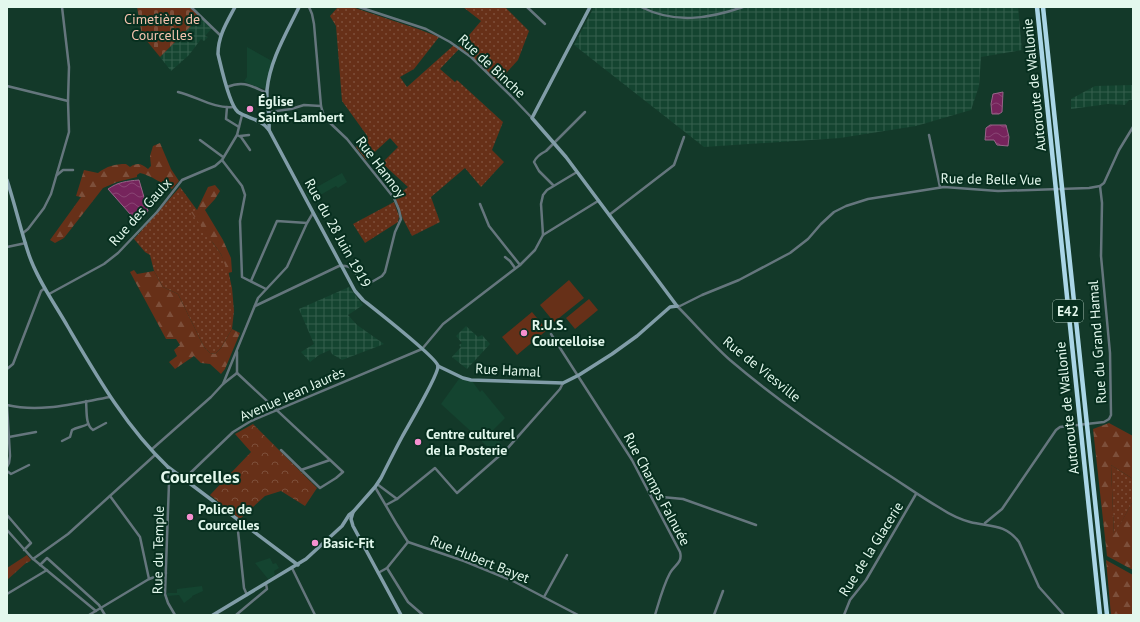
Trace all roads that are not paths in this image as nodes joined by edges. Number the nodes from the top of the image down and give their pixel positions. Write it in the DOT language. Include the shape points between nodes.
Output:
graph roads {
  1 [pos="62,7"];
  2 [pos="191,7"];
  3 [pos="235,7"];
  4 [pos="299,7"];
  5 [pos="309,7"];
  6 [pos="358,7"];
  7 [pos="526,7"];
  8 [pos="590,7"];
  9 [pos="641,7"];
  10 [pos="743,7"];
  11 [pos="1037,7"];
  12 [pos="1043,7"];
  13 [pos="545,24"];
  14 [pos="220,35"];
  15 [pos="7,86"];
  16 [pos="227,87"];
  17 [pos="178,92"];
  18 [pos="267,93"];
  19 [pos="68,101"];
  20 [pos="321,106"];
  21 [pos="233,107"];
  22 [pos="227,108"];
  23 [pos="269,112"];
  24 [pos="585,112"];
  25 [pos="242,114"];
  26 [pos="532,118"];
  27 [pos="239,127"];
  28 [pos="1133,127"];
  29 [pos="269,130"];
  30 [pos="929,134"];
  31 [pos="249,135"];
  32 [pos="238,136"];
  33 [pos="684,137"];
  34 [pos="200,140"];
  35 [pos="554,143"];
  36 [pos="250,150"];
  37 [pos="222,159"];
  38 [pos="73,170"];
  39 [pos="577,172"];
  40 [pos="56,176"];
  41 [pos="7,180"];
  42 [pos="553,185"];
  43 [pos="1100,186"];
  44 [pos="940,187"];
  45 [pos="598,201"];
  46 [pos="480,204"];
  47 [pos="313,213"];
  48 [pos="608,216"];
  49 [pos="307,223"];
  50 [pos="23,233"];
  51 [pos="543,235"];
  52 [pos="26,243"];
  53 [pos="7,247"];
  54 [pos="505,257"];
  55 [pos="520,265"];
  56 [pos="342,266"];
  57 [pos="515,268"];
  58 [pos="251,281"];
  59 [pos="45,288"];
  60 [pos="266,289"];
  61 [pos="48,294"];
  62 [pos="255,306"];
  63 [pos="677,306"];
  64 [pos="551,334"];
  65 [pos="422,349"];
  66 [pos="237,350"];
  67 [pos="438,366"];
  68 [pos="7,369"];
  69 [pos="237,373"];
  70 [pos="579,375"];
  71 [pos="564,383"];
  72 [pos="223,384"];
  73 [pos="110,397"];
  74 [pos="86,401"];
  75 [pos="7,405"];
  76 [pos="278,411"];
  77 [pos="106,423"];
  78 [pos="88,424"];
  79 [pos="36,432"];
  80 [pos="9,437"];
  81 [pos="62,441"];
  82 [pos="281,450"];
  83 [pos="151,451"];
  84 [pos="155,455"];
  85 [pos="330,460"];
  86 [pos="29,465"];
  87 [pos="7,467"];
  88 [pos="168,467"];
  89 [pos="301,470"];
  90 [pos="7,471"];
  91 [pos="177,473"];
  92 [pos="184,479"];
  93 [pos="169,483"];
  94 [pos="376,486"];
  95 [pos="650,493"];
  96 [pos="916,494"];
  97 [pos="110,496"];
  98 [pos="397,499"];
  99 [pos="386,505"];
  100 [pos="7,515"];
  101 [pos="349,521"];
  102 [pos="242,524"];
  103 [pos="985,524"];
  104 [pos="756,525"];
  105 [pos="7,530"];
  106 [pos="408,542"];
  107 [pos="24,550"];
  108 [pos="567,555"];
  109 [pos="33,559"];
  110 [pos="40,565"];
  111 [pos="298,565"];
  112 [pos="292,568"];
  113 [pos="387,568"];
  114 [pos="46,570"];
  115 [pos="166,573"];
  116 [pos="378,573"];
  117 [pos="149,579"];
  118 [pos="266,584"];
  119 [pos="723,591"];
  120 [pos="7,594"];
  121 [pos="247,595"];
  122 [pos="544,598"];
  123 [pos="100,608"];
  124 [pos="96,611"];
  125 [pos="89,615"];
  126 [pos="105,615"];
  127 [pos="175,615"];
  128 [pos="213,615"];
  129 [pos="236,615"];
  130 [pos="315,615"];
  131 [pos="401,615"];
  132 [pos="423,615"];
  133 [pos="578,615"];
  134 [pos="655,615"];
  135 [pos="714,615"];
  136 [pos="844,615"];
  137 [pos="1064,615"];
  138 [pos="1100,615"];
  139 [pos="1107,615"];
  1 -- 19 [label="street" via="70,67"];
  2 -- 14 [label="street"];
  3 -- 14 [label="main road"];
  4 -- 18 [label="main road" via="273,61"];
  5 -- 20 [label="street, Rue Hannoy" via="314,24"];
  6 -- 26 [label="street, Rue de Binche" via="426,30 450,42 471,57"];
  7 -- 13 [label="street"];
  8 -- 26 [label="main road"];
  9 -- 10 [label="street" via="660,15 680,19 701,18"];
  11 -- 138 [label="highway, Autoroute de Wallonie / E42"];
  12 -- 139 [label="highway, Autoroute de Wallonie / E42"];
  14 -- 16 [label="main road" via="218,54"];
  15 -- 19 [label="street"];
  16 -- 18 [label="street" via="241,83"];
  16 -- 21 [label="main road"];
  17 -- 22 [label="street"];
  18 -- 23 [label="main road"];
  19 -- 40 [label="street" via="68,132"];
  20 -- 23 [label="street" via="304,105"];
  20 -- 56 [label="street, Rue Hannoy" via="329,122 347,139 394,198 401,219 382,276 363,288 353,269"];
  21 -- 22 [label="street"];
  21 -- 25 [label="main road"];
  22 -- 27 [label="street" via="226,119"];
  23 -- 29 [label="main road"];
  24 -- 35 [label="street"];
  25 -- 27 [label="street, Rue des Gaulx"];
  25 -- 29 [label="main road" via="264,124"];
  26 -- 35 [label="main road, Rue de Binche"];
  27 -- 32 [label="street, Rue des Gaulx"];
  28 -- 43 [label="street" via="1119,150 1107,178"];
  29 -- 47 [label="main road, Rue du 28 Juin 1919"];
  30 -- 44 [label="street"];
  31 -- 32 [label="street"];
  32 -- 36 [label="street"];
  32 -- 37 [label="street, Rue des Gaulx"];
  33 -- 48 [label="street" via="674,165"];
  34 -- 37 [label="street"];
  35 -- 39 [label="main road, Rue de Binche"];
  35 -- 42 [label="street" via="534,162"];
  37 -- 58 [label="street" via="242,186 245,195 240,221 242,277"];
  37 -- 61 [label="street, Rue des Gaulx" via="215,166 182,180 142,229 104,264"];
  38 -- 40 [label="street" via="63,170"];
  39 -- 42 [label="street"];
  39 -- 45 [label="main road, Rue de Viesville"];
  40 -- 50 [label="street" via="44,208"];
  41 -- 50 [label="main road"];
  42 -- 51 [label="street" via="543,195 541,204"];
  43 -- 44 [label="street, Rue de Belle Vue" via="998,191"];
  43 -- 103 [label="street, Rue du Grand Hamal" via="1101,256 1110,353 1111,415 1109,419 1099,423 1060,427 1056,430 1002,509"];
  44 -- 63 [label="street, Rue de Belle Vue" via="868,199 846,206 828,217 808,239 790,253 739,280"];
  45 -- 48 [label="main road, Rue de Viesville"];
  45 -- 51 [label="street"];
  46 -- 55 [label="street" via="489,226"];
  47 -- 49 [label="street"];
  47 -- 56 [label="main road, Rue du 28 Juin 1919"];
  48 -- 63 [label="main road, Rue de Viesville"];
  49 -- 58 [label="street" via="277,221"];
  49 -- 60 [label="street" via="287,267"];
  50 -- 52 [label="main road"];
  51 -- 55 [label="street" via="535,250"];
  52 -- 53 [label="street"];
  52 -- 59 [label="main road"];
  54 -- 57 [label="street"];
  55 -- 57 [label="street"];
  56 -- 62 [label="street"];
  56 -- 65 [label="main road, Rue du 28 Juin 1919" via="352,286 363,300"];
  57 -- 65 [label="street" via="443,324"];
  58 -- 60 [label="street"];
  59 -- 61 [label="main road"];
  59 -- 68 [label="street" via="41,291 13,364"];
  60 -- 62 [label="street"];
  61 -- 73 [label="main road"];
  62 -- 66 [label="street"];
  63 -- 70 [label="main road, Rue Hamal" via="670,307 637,336"];
  63 -- 96 [label="street, Rue de Viesville" via="701,332 753,379 835,440"];
  64 -- 70 [label="street"];
  65 -- 67 [label="main road, Rue du 28 Juin 1919"];
  65 -- 76 [label="street, Avenue Jean Jaurès"];
  66 -- 69 [label="street"];
  66 -- 72 [label="street"];
  67 -- 71 [label="main road, Rue Hamal" via="471,380"];
  67 -- 94 [label="main road" via="426,395"];
  69 -- 72 [label="street"];
  69 -- 76 [label="street"];
  70 -- 71 [label="main road, Rue Hamal"];
  70 -- 95 [label="street, Rue Champs Falnuée"];
  71 -- 98 [label="street" via="506,450 458,493 435,468"];
  72 -- 83 [label="street"];
  73 -- 74 [label="street"];
  73 -- 83 [label="main road"];
  74 -- 75 [label="street" via="38,408"];
  74 -- 78 [label="street"];
  75 -- 80 [label="street"];
  76 -- 85 [label="street"];
  76 -- 92 [label="street, Avenue Jean Jaurès" via="251,421 233,432"];
  77 -- 78 [label="street" via="93,430"];
  78 -- 81 [label="street" via="72,430 70,437"];
  79 -- 80 [label="street"];
  80 -- 87 [label="street" via="10,456"];
  82 -- 89 [label="street"];
  83 -- 84 [label="main road"];
  84 -- 88 [label="main road"];
  84 -- 97 [label="street"];
  85 -- 89 [label="street"];
  85 -- 89 [label="street" via="342,472 320,488"];
  86 -- 90 [label="street" via="14,474"];
  88 -- 91 [label="main road"];
  88 -- 93 [label="street, Rue du Temple"];
  91 -- 92 [label="main road"];
  91 -- 93 [label="street"];
  92 -- 102 [label="main road"];
  93 -- 115 [label="street, Rue du Temple"];
  94 -- 98 [label="street"];
  94 -- 99 [label="street"];
  94 -- 101 [label="main road" via="349,515"];
  95 -- 104 [label="street" via="662,497 683,498"];
  95 -- 134 [label="street, Rue Champs Falnuée" via="681,556 677,566 670,572"];
  96 -- 103 [label="street, Rue de Viesville" via="956,518"];
  96 -- 136 [label="street, Rue de la Glacerie" via="866,580 850,600"];
  97 -- 109 [label="street" via="68,534"];
  97 -- 117 [label="street" via="140,537"];
  98 -- 99 [label="street"];
  99 -- 106 [label="street"];
  100 -- 107 [label="street" via="31,543"];
  101 -- 111 [label="main road" via="343,523"];
  101 -- 116 [label="main road"];
  102 -- 111 [label="main road"];
  102 -- 121 [label="street" via="238,531"];
  103 -- 137 [label="street, Rue de Viesville" via="1007,530 1014,536 1039,587"];
  105 -- 107 [label="street"];
  106 -- 113 [label="street"];
  106 -- 122 [label="street, Rue Hubert Bayet" via="513,581"];
  107 -- 109 [label="street"];
  108 -- 122 [label="street"];
  109 -- 110 [label="street"];
  110 -- 114 [label="street"];
  110 -- 123 [label="street" via="47,558"];
  111 -- 112 [label="main road"];
  112 -- 118 [label="main road"];
  112 -- 130 [label="street"];
  113 -- 116 [label="street"];
  113 -- 132 [label="street" via="408,602"];
  114 -- 120 [label="street"];
  114 -- 124 [label="street"];
  115 -- 117 [label="street"];
  115 -- 127 [label="street, Rue du Temple" via="165,594"];
  116 -- 131 [label="main road"];
  117 -- 123 [label="street"];
  118 -- 121 [label="main road"];
  118 -- 129 [label="street" via="267,589"];
  119 -- 135 [label="street"];
  121 -- 128 [label="main road"];
  122 -- 133 [label="street, Rue Hubert Bayet"];
  123 -- 124 [label="street"];
  123 -- 126 [label="street"];
  124 -- 125 [label="street"];
}
